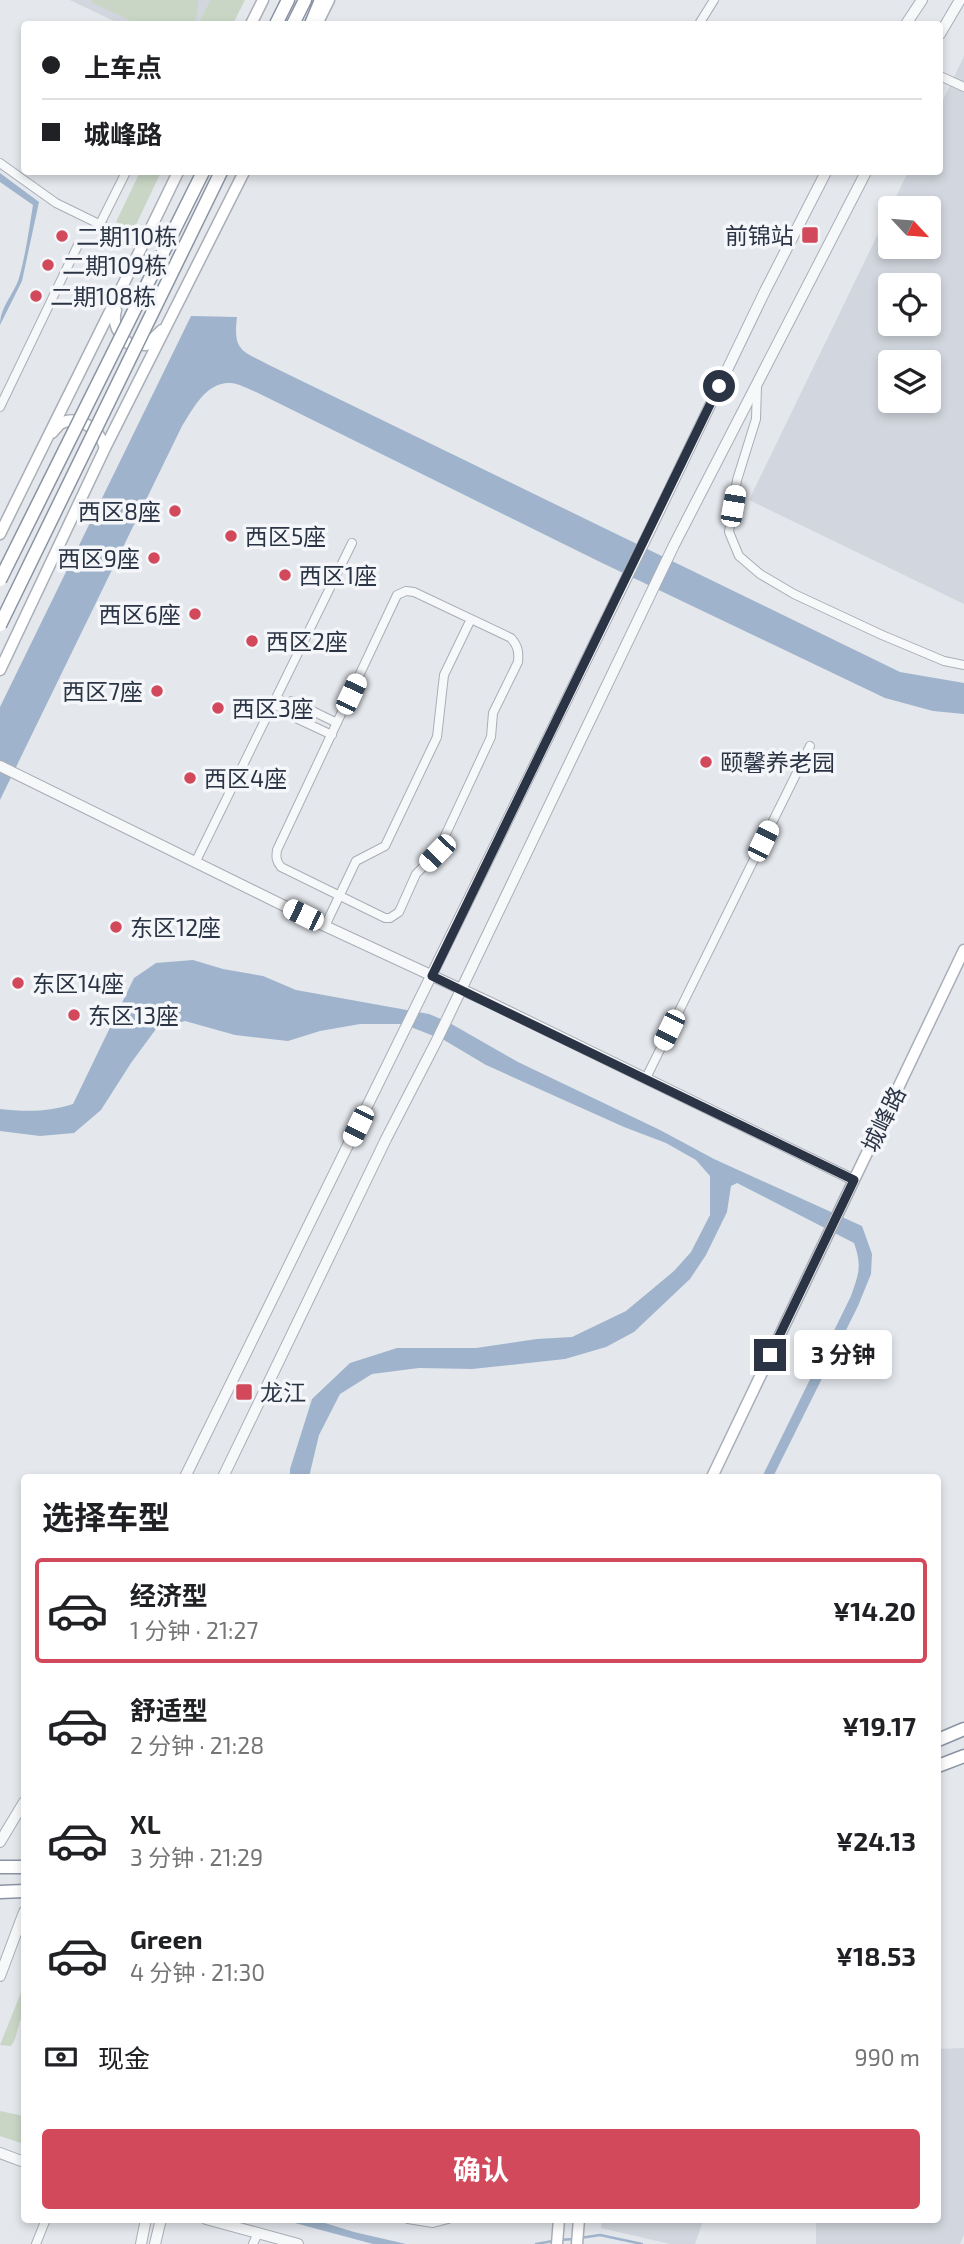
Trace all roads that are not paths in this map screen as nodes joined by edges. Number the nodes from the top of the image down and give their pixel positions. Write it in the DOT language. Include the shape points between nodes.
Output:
graph roads {
  1 [pos="263,0"];
  2 [pos="288,0"];
  3 [pos="305,0"];
  4 [pos="321,0"];
  5 [pos="329,0"];
  6 [pos="714,0"];
  7 [pos="922,0"];
  8 [pos="960,0"];
  9 [pos="252,21"];
  10 [pos="278,21"];
  11 [pos="294,21"];
  12 [pos="312,21"];
  13 [pos="318,21"];
  14 [pos="701,21"];
  15 [pos="908,21"];
  16 [pos="943,29"];
  17 [pos="943,77"];
  18 [pos="964,87"];
  19 [pos="0,163"];
  20 [pos="124,175"];
  21 [pos="177,175"];
  22 [pos="202,175"];
  23 [pos="220,175"];
  24 [pos="242,175"];
  25 [pos="825,175"];
  26 [pos="864,175"];
  27 [pos="99,226"];
  28 [pos="78,245"];
  29 [pos="142,245"];
  30 [pos="120,293"];
  31 [pos="171,317"];
  32 [pos="757,384"];
  33 [pos="0,407"];
  34 [pos="46,441"];
  35 [pos="106,448"];
  36 [pos="0,534"];
  37 [pos="352,543"];
  38 [pos="0,580"];
  39 [pos="471,619"];
  40 [pos="0,625"];
  41 [pos="964,664"];
  42 [pos="0,670"];
  43 [pos="275,701"];
  44 [pos="337,723"];
  45 [pos="332,735"];
  46 [pos="810,746"];
  47 [pos="0,766"];
  48 [pos="195,863"];
  49 [pos="340,896"];
  50 [pos="325,926"];
  51 [pos="964,950"];
  52 [pos="432,976"];
  53 [pos="460,989"];
  54 [pos="646,1078"];
  55 [pos="854,1180"];
  56 [pos="186,1474"];
  57 [pos="224,1474"];
  58 [pos="713,1474"];
  59 [pos="964,1729"];
  60 [pos="941,1739"];
  61 [pos="964,1756"];
  62 [pos="941,1765"];
  63 [pos="21,1807"];
  64 [pos="0,1842"];
  65 [pos="0,1867"];
  66 [pos="21,1867"];
  67 [pos="21,1891"];
  68 [pos="0,1892"];
  69 [pos="21,1920"];
  70 [pos="0,1976"];
  71 [pos="0,2153"];
  72 [pos="21,2161"];
  73 [pos="44,2223"];
  74 [pos="145,2223"];
  75 [pos="160,2223"];
  76 [pos="221,2223"];
  77 [pos="559,2223"];
  78 [pos="579,2223"];
  79 [pos="258,2233"];
  80 [pos="36,2244"];
  81 [pos="141,2244"];
  82 [pos="155,2244"];
  83 [pos="253,2244"];
  84 [pos="298,2244"];
  85 [pos="557,2244"];
  86 [pos="577,2244"];
  1 -- 9 [label="main road"];
  2 -- 10 [label="highway"];
  3 -- 11 [label="highway"];
  4 -- 12 [label="highway"];
  5 -- 13 [label="main road"];
  6 -- 14 [label="street"];
  7 -- 15 [label="street"];
  8 -- 16 [label="street"];
  17 -- 18 [label="street"];
  19 -- 27 [label="street" via="56,203"];
  20 -- 27 [label="street"];
  21 -- 29 [label="main road"];
  22 -- 38 [label="highway, bridge"];
  23 -- 40 [label="highway, bridge"];
  24 -- 31 [label="main road"];
  25 -- 52 [label="street"];
  26 -- 32 [label="street"];
  27 -- 29 [label="street"];
  28 -- 33 [label="street"];
  29 -- 30 [label="main road"];
  30 -- 31 [label="main road" via="114,319 129,344 146,345"];
  30 -- 34 [label="main road"];
  31 -- 35 [label="main road"];
  32 -- 41 [label="street" via="756,419 737,480 729,532 739,556 794,594 944,661"];
  32 -- 53 [label="street" via="674,545"];
  34 -- 35 [label="main road" via="59,425 72,421 91,426"];
  34 -- 36 [label="main road"];
  35 -- 42 [label="main road"];
  37 -- 43 [label="street"];
  39 -- 44 [label="street" via="414,592 397,595"];
  39 -- 49 [label="street" via="444,674 438,737 385,846 356,861"];
  39 -- 49 [label="street" via="511,638 519,654 493,713 491,737 437,853 416,874 395,916 384,918"];
  43 -- 44 [label="street" via="292,701"];
  43 -- 45 [label="street" via="285,713"];
  43 -- 48 [label="street"];
  44 -- 45 [label="street"];
  45 -- 49 [label="street" via="276,856 281,867"];
  46 -- 54 [label="street"];
  47 -- 48 [label="street"];
  48 -- 50 [label="street"];
  49 -- 50 [label="street"];
  50 -- 52 [label="street"];
  51 -- 55 [label="main road, 城峰路"];
  52 -- 53 [label="street"];
  52 -- 56 [label="street"];
  53 -- 54 [label="street"];
  53 -- 57 [label="street"];
  54 -- 55 [label="street"];
  55 -- 58 [label="main road, 城峰路"];
  59 -- 60 [label="highway"];
  61 -- 62 [label="highway"];
  63 -- 64 [label="street"];
  65 -- 66 [label="highway"];
  67 -- 68 [label="highway"];
  69 -- 70 [label="street"];
  71 -- 72 [label="street"];
  73 -- 80 [label="street"];
  74 -- 81 [label="street"];
  75 -- 82 [label="street"];
  76 -- 79 [label="street"];
  77 -- 85 [label="main road"];
  78 -- 86 [label="main road"];
  79 -- 83 [label="street"];
  79 -- 84 [label="street"];
}
